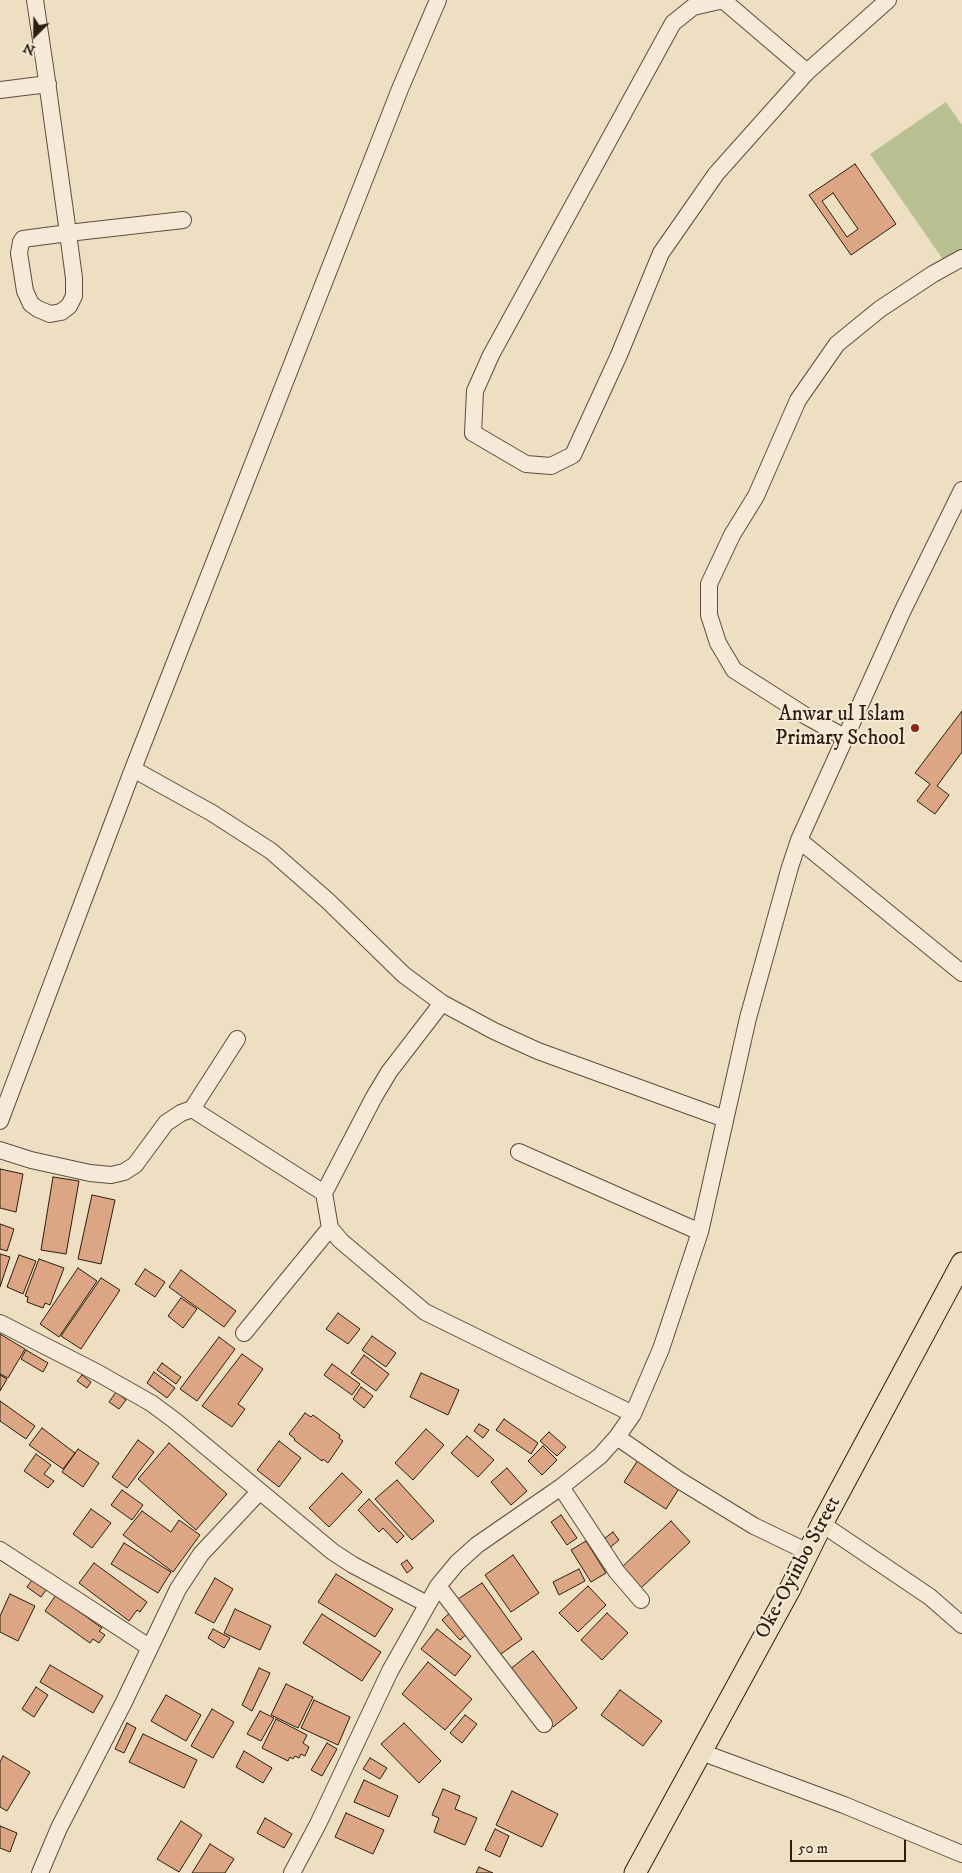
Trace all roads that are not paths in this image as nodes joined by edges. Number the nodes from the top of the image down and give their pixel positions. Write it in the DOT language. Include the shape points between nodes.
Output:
graph roads {
  1 [pos="35,0"];
  2 [pos="438,0"];
  3 [pos="888,0"];
  4 [pos="724,1"];
  5 [pos="807,72"];
  6 [pos="48,84"];
  7 [pos="0,90"];
  8 [pos="183,220"];
  9 [pos="68,232"];
  10 [pos="962,258"];
  11 [pos="962,490"];
  12 [pos="846,738"];
  13 [pos="133,769"];
  14 [pos="799,840"];
  15 [pos="962,973"];
  16 [pos="442,1003"];
  17 [pos="237,1039"];
  18 [pos="192,1110"];
  19 [pos="726,1119"];
  20 [pos="0,1121"];
  21 [pos="0,1150"];
  22 [pos="519,1152"];
  23 [pos="324,1193"];
  24 [pos="330,1228"];
  25 [pos="700,1232"];
  26 [pos="962,1263"];
  27 [pos="0,1323"];
  28 [pos="244,1333"];
  29 [pos="633,1414"];
  30 [pos="617,1437"];
  31 [pos="561,1487"];
  32 [pos="259,1492"];
  33 [pos="822,1524"];
  34 [pos="0,1550"];
  35 [pos="808,1552"];
  36 [pos="438,1586"];
  37 [pos="641,1600"];
  38 [pos="427,1604"];
  39 [pos="962,1625"];
  40 [pos="149,1647"];
  41 [pos="544,1724"];
  42 [pos="701,1752"];
  43 [pos="962,1854"];
  44 [pos="40,1873"];
  45 [pos="292,1873"];
  46 [pos="635,1873"];
  1 -- 6 [label="street"];
  2 -- 13 [label="street" via="400,89"];
  3 -- 5 [label="street"];
  4 -- 5 [label="street"];
  4 -- 5 [label="street" via="693,7 673,23 491,355 475,391 473,433 526,464 551,466 573,455 661,253 716,174"];
  6 -- 7 [label="street"];
  6 -- 9 [label="street"];
  8 -- 9 [label="street"];
  9 -- 9 [label="street" via="21,242 19,253 25,291 31,304 50,314 62,312 74,296"];
  10 -- 12 [label="street" via="880,309 837,344 798,400 756,496 732,535 709,584 709,616 718,643 734,670"];
  11 -- 12 [label="street" via="903,610"];
  12 -- 14 [label="street"];
  13 -- 16 [label="street" via="271,850 404,976"];
  13 -- 20 [label="street"];
  14 -- 15 [label="street"];
  14 -- 19 [label="street" via="748,1018"];
  16 -- 19 [label="street" via="538,1051"];
  16 -- 23 [label="street" via="388,1072"];
  17 -- 18 [label="street"];
  18 -- 21 [label="street" via="166,1123 134,1165 124,1172 90,1172"];
  18 -- 23 [label="street"];
  19 -- 25 [label="street"];
  22 -- 25 [label="street"];
  23 -- 24 [label="street"];
  24 -- 28 [label="street"];
  24 -- 29 [label="street" via="425,1312"];
  25 -- 29 [label="street" via="662,1349"];
  26 -- 33 [label="main road, Oke-Oyinbo Street"];
  27 -- 32 [label="street" via="151,1403"];
  29 -- 30 [label="street"];
  30 -- 31 [label="street" via="600,1456"];
  30 -- 35 [label="street" via="754,1526"];
  31 -- 36 [label="street" via="477,1545"];
  31 -- 37 [label="street" via="617,1572"];
  32 -- 38 [label="street" via="333,1552"];
  32 -- 40 [label="street" via="201,1554 178,1589"];
  33 -- 35 [label="main road, Oke-Oyinbo Street"];
  33 -- 39 [label="street" via="930,1597"];
  34 -- 40 [label="street"];
  35 -- 42 [label="main road, Oke-Oyinbo Street"];
  36 -- 38 [label="street"];
  36 -- 41 [label="street"];
  38 -- 45 [label="street" via="390,1671"];
  40 -- 44 [label="street"];
  42 -- 43 [label="street" via="844,1805"];
  42 -- 46 [label="main road, Oke-Oyinbo Street"];
}
